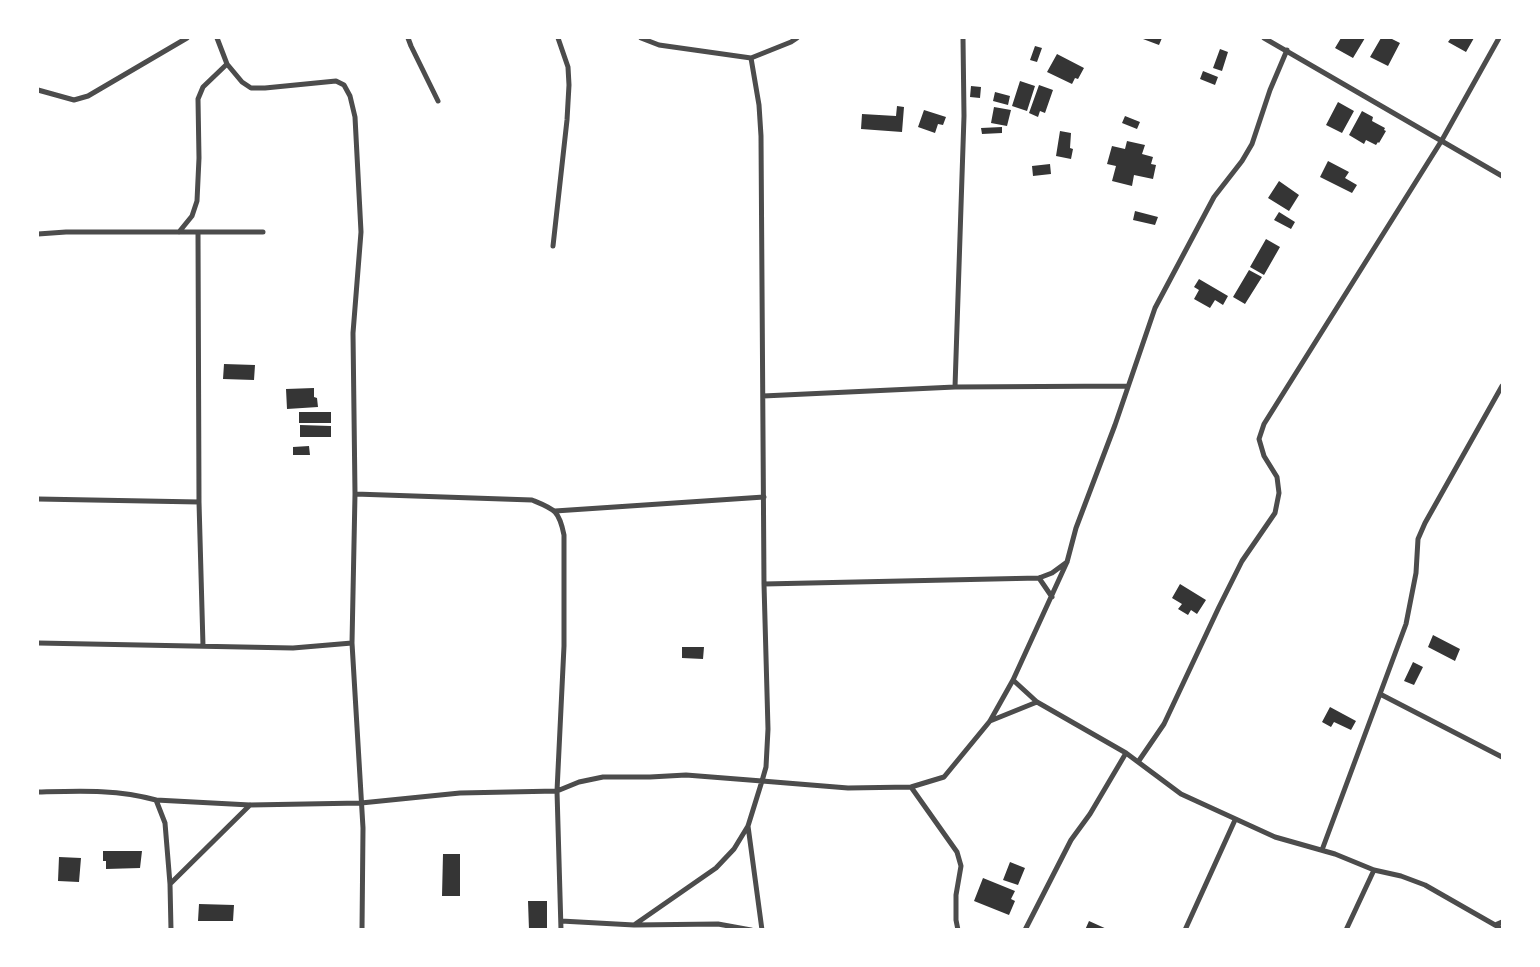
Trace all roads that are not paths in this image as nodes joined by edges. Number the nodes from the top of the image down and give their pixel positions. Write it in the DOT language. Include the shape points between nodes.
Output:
graph roads {
  1 [pos="187,38"];
  2 [pos="217,38"];
  3 [pos="408,38"];
  4 [pos="558,38"];
  5 [pos="642,38"];
  6 [pos="797,38"];
  7 [pos="963,38"];
  8 [pos="1264,38"];
  9 [pos="1499,38"];
  10 [pos="1287,50"];
  11 [pos="751,58"];
  12 [pos="226,64"];
  13 [pos="38,90"];
  14 [pos="438,101"];
  15 [pos="1442,140"];
  16 [pos="1502,176"];
  17 [pos="179,232"];
  18 [pos="198,232"];
  19 [pos="263,232"];
  20 [pos="38,234"];
  21 [pos="553,246"];
  22 [pos="1128,386"];
  23 [pos="1502,386"];
  24 [pos="955,387"];
  25 [pos="763,396"];
  26 [pos="354,494"];
  27 [pos="764,497"];
  28 [pos="38,499"];
  29 [pos="199,502"];
  30 [pos="555,511"];
  31 [pos="1067,562"];
  32 [pos="1038,578"];
  33 [pos="764,584"];
  34 [pos="1052,597"];
  35 [pos="38,643"];
  36 [pos="352,643"];
  37 [pos="203,646"];
  38 [pos="1013,680"];
  39 [pos="1380,694"];
  40 [pos="1037,702"];
  41 [pos="990,721"];
  42 [pos="1126,754"];
  43 [pos="1502,757"];
  44 [pos="1138,762"];
  45 [pos="762,781"];
  46 [pos="911,787"];
  47 [pos="557,791"];
  48 [pos="38,792"];
  49 [pos="156,800"];
  50 [pos="361,803"];
  51 [pos="250,804"];
  52 [pos="1234,820"];
  53 [pos="748,826"];
  54 [pos="1322,850"];
  55 [pos="1374,870"];
  56 [pos="170,884"];
  57 [pos="561,921"];
  58 [pos="1502,922"];
  59 [pos="634,925"];
  60 [pos="1495,925"];
  61 [pos="1502,929"];
  62 [pos="171,930"];
  63 [pos="362,930"];
  64 [pos="561,930"];
  65 [pos="751,930"];
  66 [pos="762,930"];
  67 [pos="958,930"];
  68 [pos="1026,930"];
  69 [pos="1185,930"];
  70 [pos="1346,930"];
  1 -- 13 [label="street" via="88,96 74,100"];
  2 -- 12 [label="street"];
  3 -- 14 [label="street"];
  4 -- 21 [label="street" via="568,67 569,85"];
  5 -- 11 [label="street" via="659,45"];
  6 -- 11 [label="street"];
  7 -- 24 [label="street" via="964,116"];
  8 -- 10 [label="street"];
  9 -- 15 [label="street"];
  10 -- 15 [label="street"];
  10 -- 22 [label="street" via="1252,144 1214,197 1154,308"];
  11 -- 25 [label="street" via="761,136"];
  12 -- 17 [label="street" via="203,87 198,99 197,201 192,216"];
  12 -- 26 [label="street" via="251,88 336,81 344,85 350,96 355,117 361,232 353,333"];
  15 -- 16 [label="street"];
  15 -- 44 [label="street" via="1264,424 1260,439 1264,456 1277,477 1279,492 1274,513 1242,561 1164,724"];
  17 -- 18 [label="street"];
  17 -- 20 [label="street"];
  18 -- 19 [label="street"];
  18 -- 29 [label="street"];
  22 -- 24 [label="street"];
  22 -- 31 [label="street" via="1079,519"];
  23 -- 39 [label="street" via="1418,539 1416,573 1406,624"];
  24 -- 25 [label="street"];
  25 -- 27 [label="street"];
  26 -- 30 [label="street" via="532,500"];
  26 -- 36 [label="street"];
  27 -- 30 [label="street"];
  27 -- 33 [label="street"];
  28 -- 29 [label="street"];
  29 -- 37 [label="street"];
  30 -- 47 [label="street" via="564,534 564,646"];
  31 -- 32 [label="street"];
  31 -- 34 [label="street"];
  32 -- 33 [label="street"];
  32 -- 34 [label="street"];
  33 -- 45 [label="street" via="768,729"];
  34 -- 38 [label="street"];
  35 -- 37 [label="street"];
  36 -- 37 [label="street" via="293,648"];
  36 -- 50 [label="street"];
  38 -- 40 [label="street"];
  38 -- 41 [label="street"];
  39 -- 43 [label="street"];
  39 -- 54 [label="street"];
  40 -- 41 [label="street"];
  40 -- 42 [label="street"];
  41 -- 46 [label="street" via="944,776"];
  42 -- 44 [label="street"];
  42 -- 68 [label="street" via="1071,840"];
  44 -- 52 [label="street" via="1181,794"];
  45 -- 46 [label="street" via="848,788"];
  45 -- 47 [label="street" via="686,775 603,777"];
  45 -- 53 [label="street"];
  46 -- 67 [label="street" via="957,852 961,866 956,896"];
  47 -- 50 [label="street" via="460,792"];
  47 -- 57 [label="street"];
  48 -- 49 [label="street" via="106,791"];
  49 -- 51 [label="street"];
  49 -- 56 [label="street" via="165,823"];
  50 -- 51 [label="street"];
  50 -- 63 [label="street"];
  51 -- 56 [label="street"];
  52 -- 54 [label="street" via="1275,837"];
  52 -- 69 [label="street"];
  53 -- 59 [label="street" via="734,849 716,868"];
  53 -- 66 [label="street"];
  54 -- 55 [label="street"];
  55 -- 60 [label="street" via="1425,885"];
  55 -- 70 [label="street"];
  56 -- 62 [label="street"];
  57 -- 59 [label="street"];
  57 -- 64 [label="street"];
  58 -- 60 [label="street"];
  59 -- 65 [label="street" via="718,924"];
  60 -- 61 [label="street"];
}
